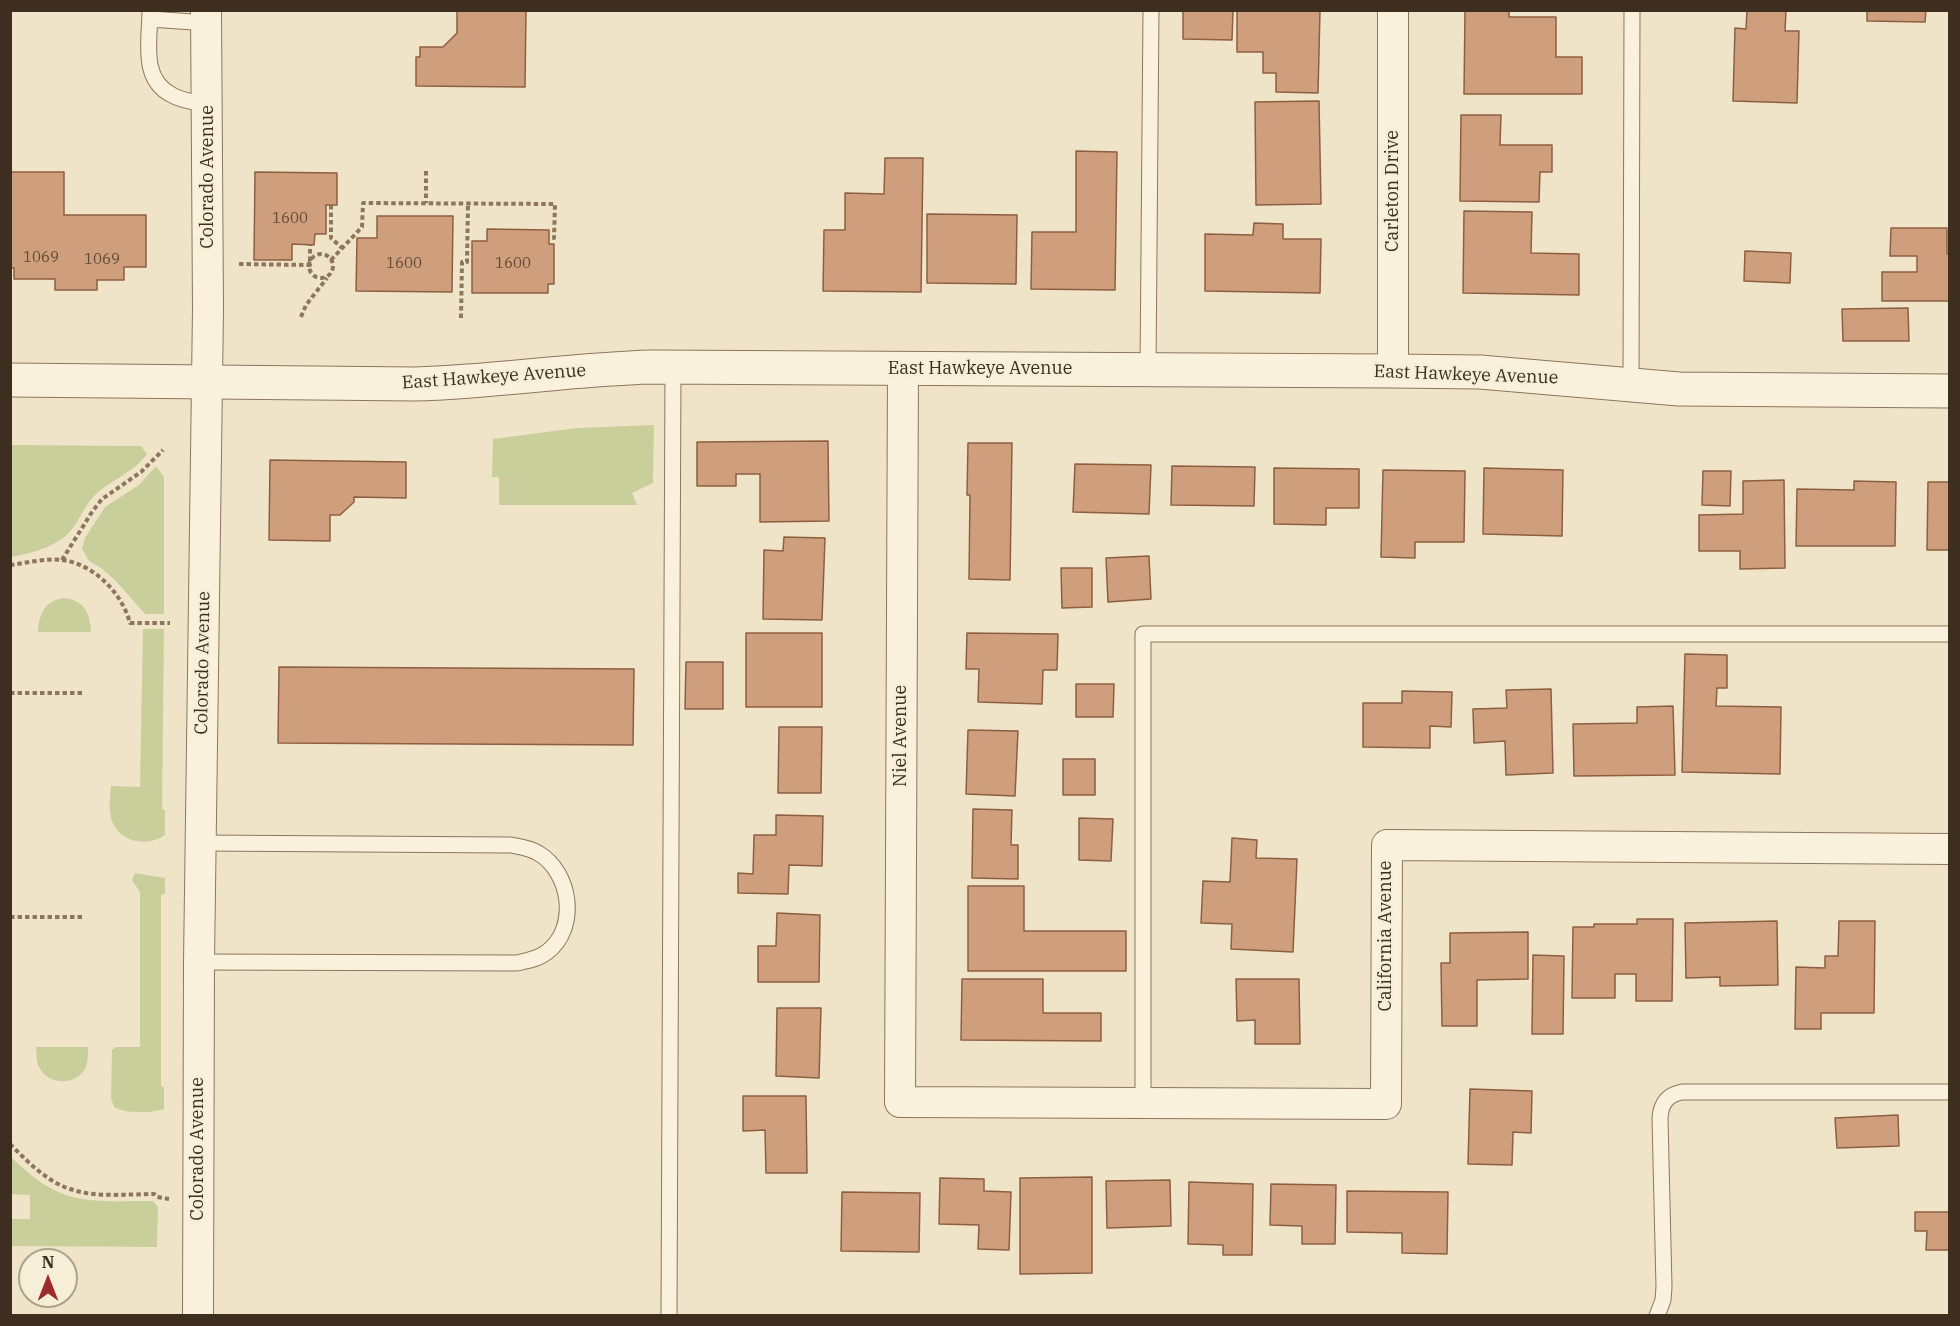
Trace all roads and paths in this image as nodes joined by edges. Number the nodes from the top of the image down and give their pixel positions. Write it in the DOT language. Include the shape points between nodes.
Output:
graph roads {
  1 [pos="1151,10"];
  2 [pos="1393,10"];
  3 [pos="1632,10"];
  4 [pos="150,15"];
  5 [pos="207,17"];
  6 [pos="208,105"];
  7 [pos="426,171"];
  8 [pos="426,203"];
  9 [pos="468,203"];
  10 [pos="331,205"];
  11 [pos="549,238"];
  12 [pos="310,244"];
  13 [pos="342,248"];
  14 [pos="331,260"];
  15 [pos="238,264"];
  16 [pos="310,265"];
  17 [pos="330,275"];
  18 [pos="301,317"];
  19 [pos="461,318"];
  20 [pos="672,367"];
  21 [pos="903,369"];
  22 [pos="1148,370"];
  23 [pos="1393,371"];
  24 [pos="10,380"];
  25 [pos="207,381"];
  26 [pos="1631,384"];
  27 [pos="1950,391"];
  28 [pos="163,450"];
  29 [pos="62,560"];
  30 [pos="10,565"];
  31 [pos="170,623"];
  32 [pos="1950,634"];
  33 [pos="10,693"];
  34 [pos="84,693"];
  35 [pos="200,843"];
  36 [pos="1950,849"];
  37 [pos="10,917"];
  38 [pos="85,917"];
  39 [pos="199,962"];
  40 [pos="1950,1092"];
  41 [pos="900,1102"];
  42 [pos="1143,1103"];
  43 [pos="10,1144"];
  44 [pos="169,1199"];
  45 [pos="198,1316"];
  46 [pos="669,1316"];
  47 [pos="1657,1316"];
  1 -- 22 [label="lane"];
  2 -- 23 [label="street, Carleton Drive"];
  3 -- 26 [label="lane"];
  4 -- 5 [label="lane"];
  4 -- 6 [label="lane" via="149,69 160,88 173,97"];
  5 -- 6 [label="street, Colorado Avenue"];
  6 -- 25 [label="street, Colorado Avenue"];
  7 -- 8 [label="path"];
  8 -- 9 [label="path"];
  8 -- 13 [label="path" via="363,203 362,227"];
  9 -- 11 [label="path" via="555,204 554,238"];
  9 -- 19 [label="path"];
  10 -- 13 [label="path" via="331,238"];
  12 -- 16 [label="path"];
  13 -- 14 [label="path"];
  14 -- 16 [label="path" via="318,255"];
  14 -- 17 [label="path"];
  15 -- 16 [label="path"];
  16 -- 17 [label="path" via="314,276"];
  17 -- 18 [label="path"];
  20 -- 21 [label="street, East Hawkeye Avenue"];
  20 -- 25 [label="street, East Hawkeye Avenue" via="435,383"];
  20 -- 46 [label="lane"];
  21 -- 22 [label="street, East Hawkeye Avenue"];
  21 -- 41 [label="street, Niel Avenue"];
  22 -- 23 [label="street, East Hawkeye Avenue"];
  23 -- 26 [label="street, East Hawkeye Avenue" via="1480,372"];
  24 -- 25 [label="street, East Hawkeye Avenue"];
  25 -- 35 [label="street, Colorado Avenue"];
  26 -- 27 [label="street, East Hawkeye Avenue" via="1700,389"];
  28 -- 29 [label="path" via="141,472 102,499"];
  29 -- 30 [label="path"];
  29 -- 31 [label="path" via="84,567 103,580 126,608 130,623"];
  32 -- 42 [label="lane" via="1143,634"];
  33 -- 34 [label="path"];
  35 -- 39 [label="street, Colorado Avenue"];
  35 -- 39 [label="lane" via="511,845 536,851 555,868 564,889 567,911 552,947 539,957 517,963"];
  36 -- 42 [label="street, California Avenue" via="1387,845 1386,1104"];
  37 -- 38 [label="path"];
  39 -- 45 [label="street, Colorado Avenue"];
  40 -- 47 [label="lane" via="1682,1092 1669,1097 1663,1103 1660,1118 1664,1287"];
  41 -- 42 [label="street, California Avenue"];
  43 -- 44 [label="path" via="41,1173 72,1190 154,1194"];
}
